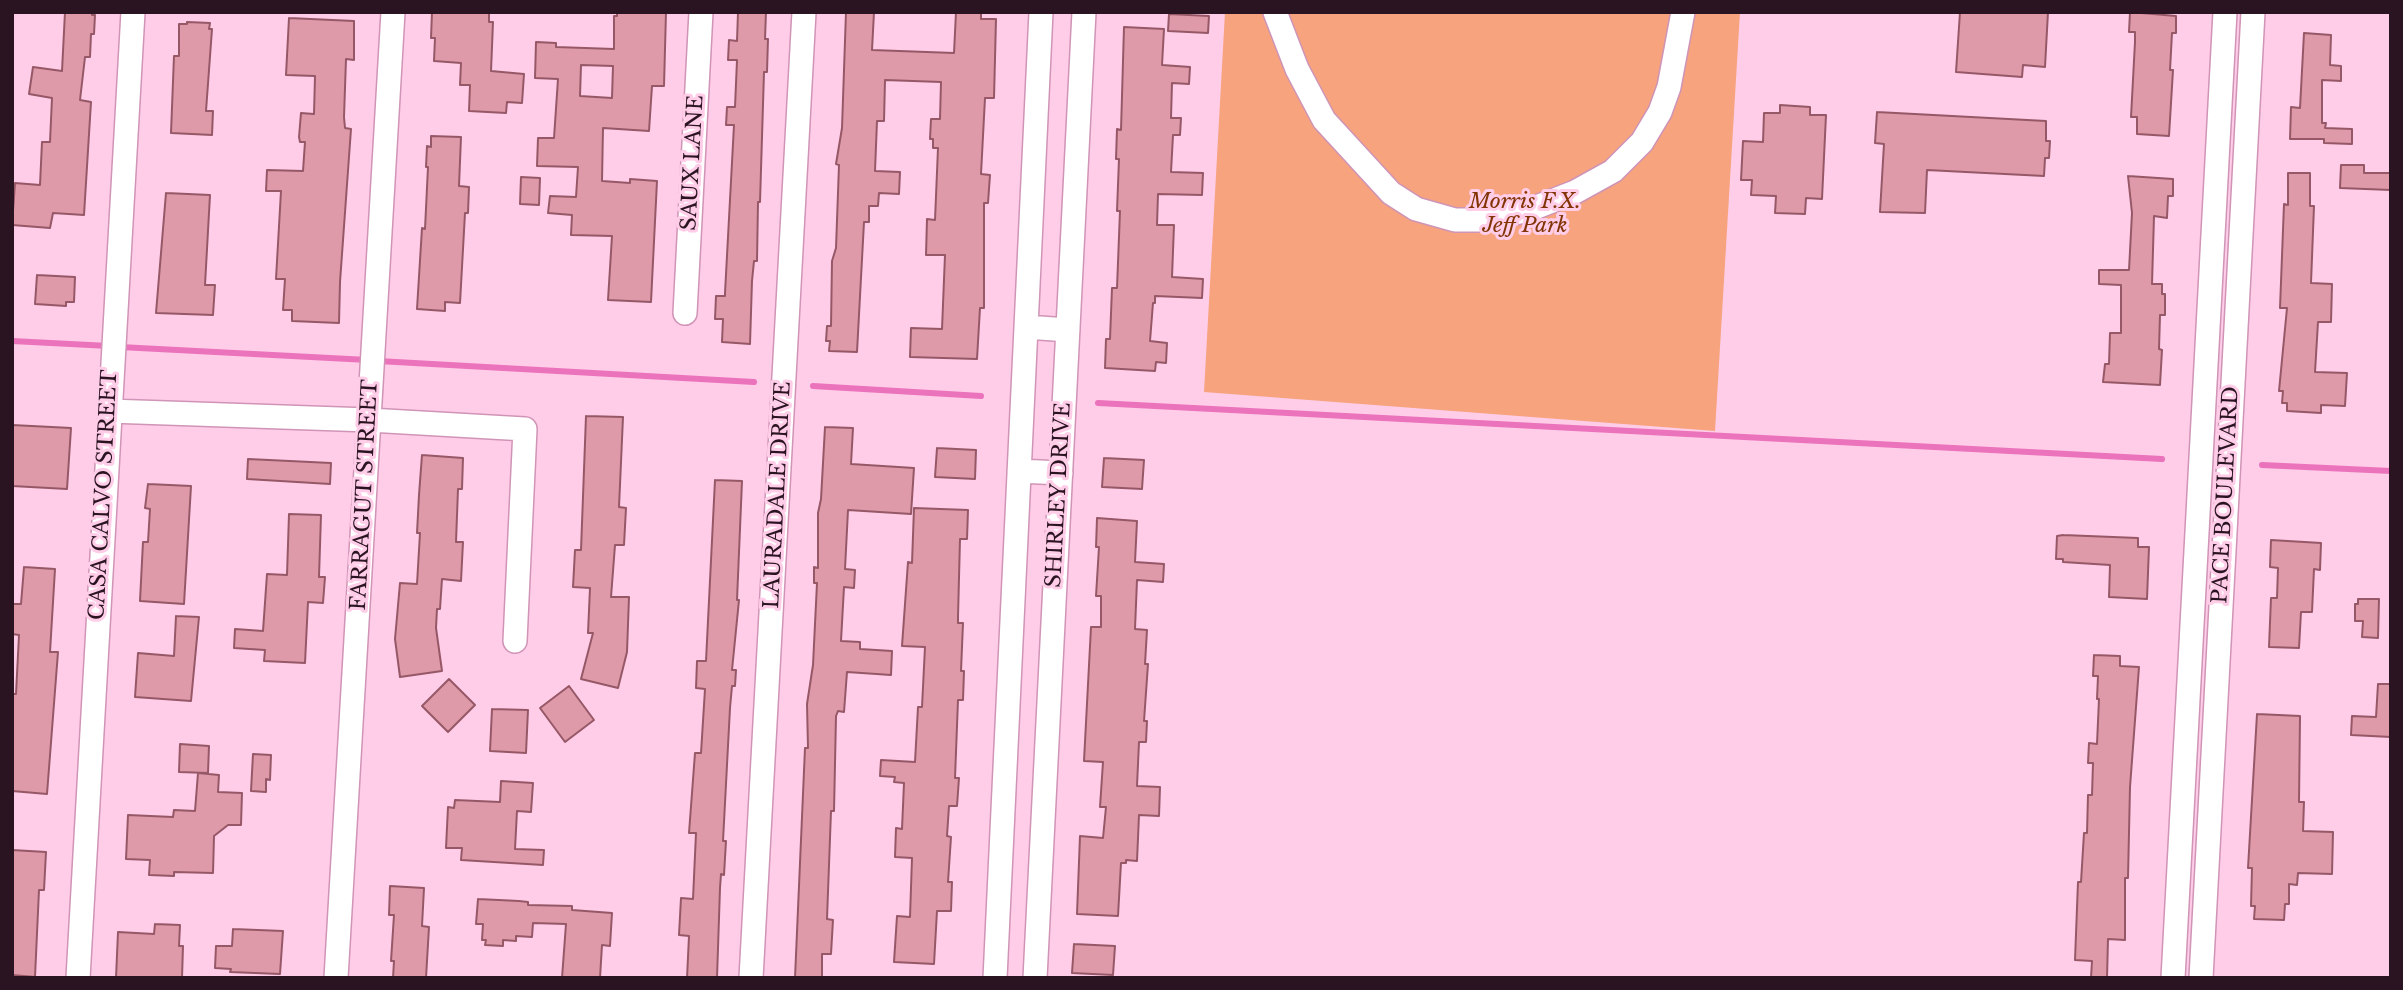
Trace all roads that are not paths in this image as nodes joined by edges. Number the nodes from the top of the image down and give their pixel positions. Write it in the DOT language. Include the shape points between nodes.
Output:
graph roads {
  1 [pos="133,12"];
  2 [pos="393,12"];
  3 [pos="701,12"];
  4 [pos="804,12"];
  5 [pos="1041,12"];
  6 [pos="1084,12"];
  7 [pos="1275,12"];
  8 [pos="1684,12"];
  9 [pos="2225,12"];
  10 [pos="2253,12"];
  11 [pos="2219,118"];
  12 [pos="2247,120"];
  13 [pos="685,313"];
  14 [pos="1026,327"];
  15 [pos="1068,330"];
  16 [pos="109,411"];
  17 [pos="369,420"];
  18 [pos="1019,471"];
  19 [pos="1061,473"];
  20 [pos="2197,503"];
  21 [pos="2225,505"];
  22 [pos="515,641"];
  23 [pos="2182,801"];
  24 [pos="2210,802"];
  25 [pos="78,978"];
  26 [pos="336,978"];
  27 [pos="751,978"];
  28 [pos="995,978"];
  29 [pos="1035,978"];
  30 [pos="2173,978"];
  31 [pos="2200,978"];
  1 -- 16 [label="street, CASA CALVO STREET"];
  2 -- 17 [label="street, FARRAGUT STREET"];
  3 -- 13 [label="street, SAUX LANE"];
  4 -- 27 [label="street, LAURADALE DRIVE"];
  5 -- 14 [label="street, SHIRLEY DRIVE"];
  6 -- 15 [label="street, SHIRLEY DRIVE"];
  7 -- 8 [label="street" via="1297,69 1324,120 1391,193 1416,209 1455,220 1483,220 1529,210 1613,171 1643,142 1660,112"];
  9 -- 11 [label="street, PACE BOULEVARD"];
  10 -- 12 [label="street, PACE BOULEVARD"];
  11 -- 12 [label="street"];
  11 -- 20 [label="street, PACE BOULEVARD"];
  12 -- 21 [label="street, PACE BOULEVARD"];
  14 -- 15 [label="street"];
  14 -- 18 [label="street, SHIRLEY DRIVE"];
  15 -- 19 [label="street, SHIRLEY DRIVE"];
  16 -- 17 [label="street"];
  16 -- 25 [label="street, CASA CALVO STREET"];
  17 -- 22 [label="street" via="525,429"];
  17 -- 26 [label="street, FARRAGUT STREET"];
  18 -- 19 [label="street"];
  18 -- 28 [label="street, SHIRLEY DRIVE"];
  19 -- 29 [label="street, SHIRLEY DRIVE"];
  20 -- 21 [label="street"];
  20 -- 23 [label="street, PACE BOULEVARD"];
  21 -- 24 [label="street, PACE BOULEVARD"];
  23 -- 24 [label="street"];
  23 -- 30 [label="street, PACE BOULEVARD"];
  24 -- 31 [label="street, PACE BOULEVARD"];
}
